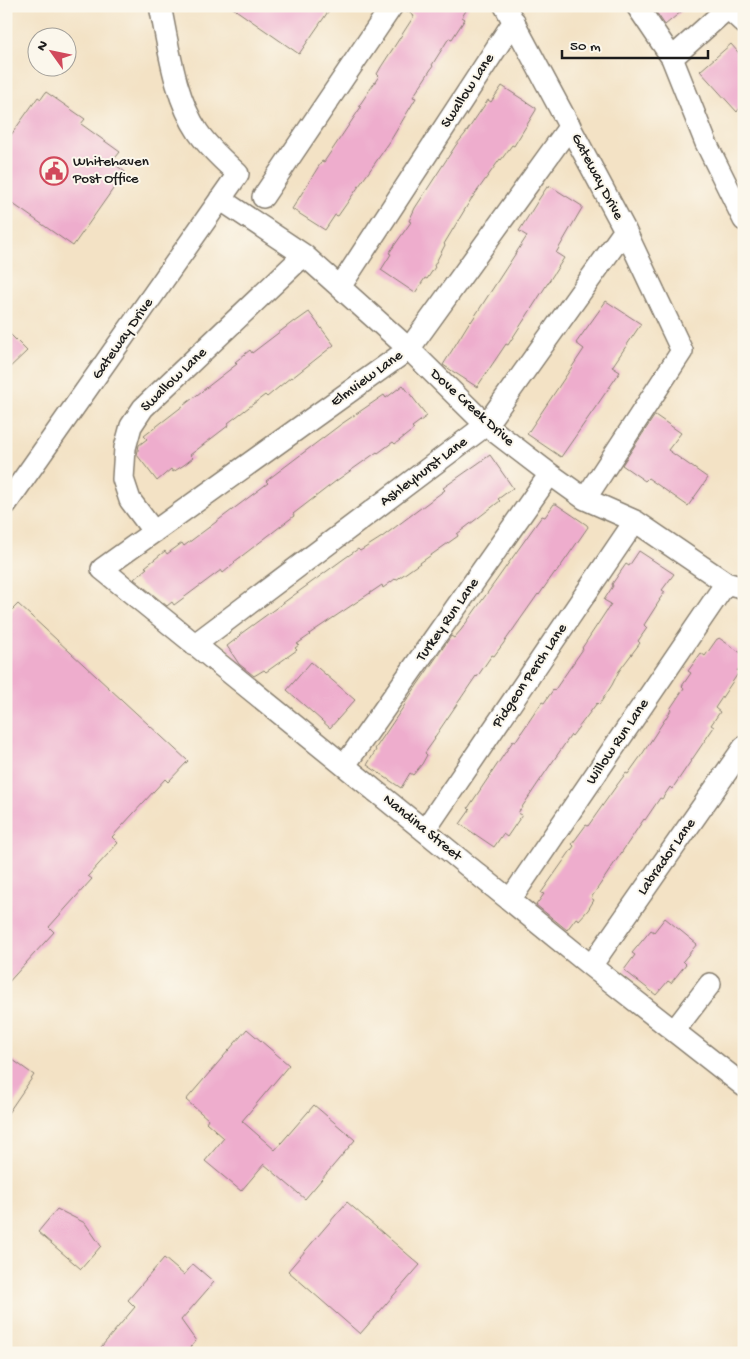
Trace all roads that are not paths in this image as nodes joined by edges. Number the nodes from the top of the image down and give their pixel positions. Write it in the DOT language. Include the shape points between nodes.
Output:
graph roads {
  1 [pos="160,6"];
  2 [pos="392,6"];
  3 [pos="636,6"];
  4 [pos="729,7"];
  5 [pos="509,14"];
  6 [pos="744,23"];
  7 [pos="672,58"];
  8 [pos="570,126"];
  9 [pos="263,197"];
  10 [pos="220,199"];
  11 [pos="744,220"];
  12 [pos="625,230"];
  13 [pos="304,255"];
  14 [pos="340,287"];
  15 [pos="408,349"];
  16 [pos="486,425"];
  17 [pos="550,474"];
  18 [pos="585,499"];
  19 [pos="6,504"];
  20 [pos="635,521"];
  21 [pos="154,532"];
  22 [pos="102,568"];
  23 [pos="735,586"];
  24 [pos="194,645"];
  25 [pos="744,747"];
  26 [pos="345,765"];
  27 [pos="425,830"];
  28 [pos="510,900"];
  29 [pos="591,966"];
  30 [pos="710,984"];
  31 [pos="674,1031"];
  32 [pos="744,1086"];
  1 -- 10 [label="street, Gateway Drive" via="174,74 191,120 211,147 238,174"];
  2 -- 9 [label="street"];
  3 -- 7 [label="street"];
  4 -- 6 [label="street"];
  4 -- 7 [label="street"];
  5 -- 8 [label="street, Gateway Drive"];
  5 -- 14 [label="street, Swallow Lane"];
  7 -- 11 [label="street" via="706,143"];
  8 -- 12 [label="street, Gateway Drive"];
  8 -- 15 [label="street, Elmview Lane"];
  10 -- 13 [label="street, Dove Creek Drive"];
  10 -- 19 [label="street, Gateway Drive"];
  12 -- 16 [label="street, Ashleyhurst Lane"];
  12 -- 18 [label="street, Gateway Drive" via="682,352"];
  13 -- 14 [label="street, Dove Creek Drive"];
  13 -- 21 [label="street, Swallow Lane" via="143,408 131,426 125,448 123,479 130,500"];
  14 -- 15 [label="street, Dove Creek Drive"];
  15 -- 16 [label="street, Dove Creek Drive"];
  15 -- 21 [label="street, Elmview Lane"];
  16 -- 17 [label="street, Dove Creek Drive"];
  16 -- 24 [label="street, Ashleyhurst Lane"];
  17 -- 18 [label="street, Dove Creek Drive"];
  17 -- 26 [label="street, Turkey Run Lane"];
  18 -- 20 [label="street, Dove Creek Drive"];
  20 -- 23 [label="street, Dove Creek Drive"];
  20 -- 27 [label="street, Pidgeon Perch Lane"];
  21 -- 22 [label="street, Elmview Lane"];
  22 -- 24 [label="street, Nandina Street"];
  23 -- 28 [label="street, Willow Run Lane"];
  24 -- 26 [label="street, Nandina Street"];
  25 -- 29 [label="street, Labrador Lane"];
  26 -- 27 [label="street, Nandina Street"];
  27 -- 28 [label="street, Nandina Street"];
  28 -- 29 [label="street, Nandina Street"];
  29 -- 31 [label="street, Nandina Street"];
  30 -- 31 [label="street"];
  31 -- 32 [label="street, Nandina Street"];
}
